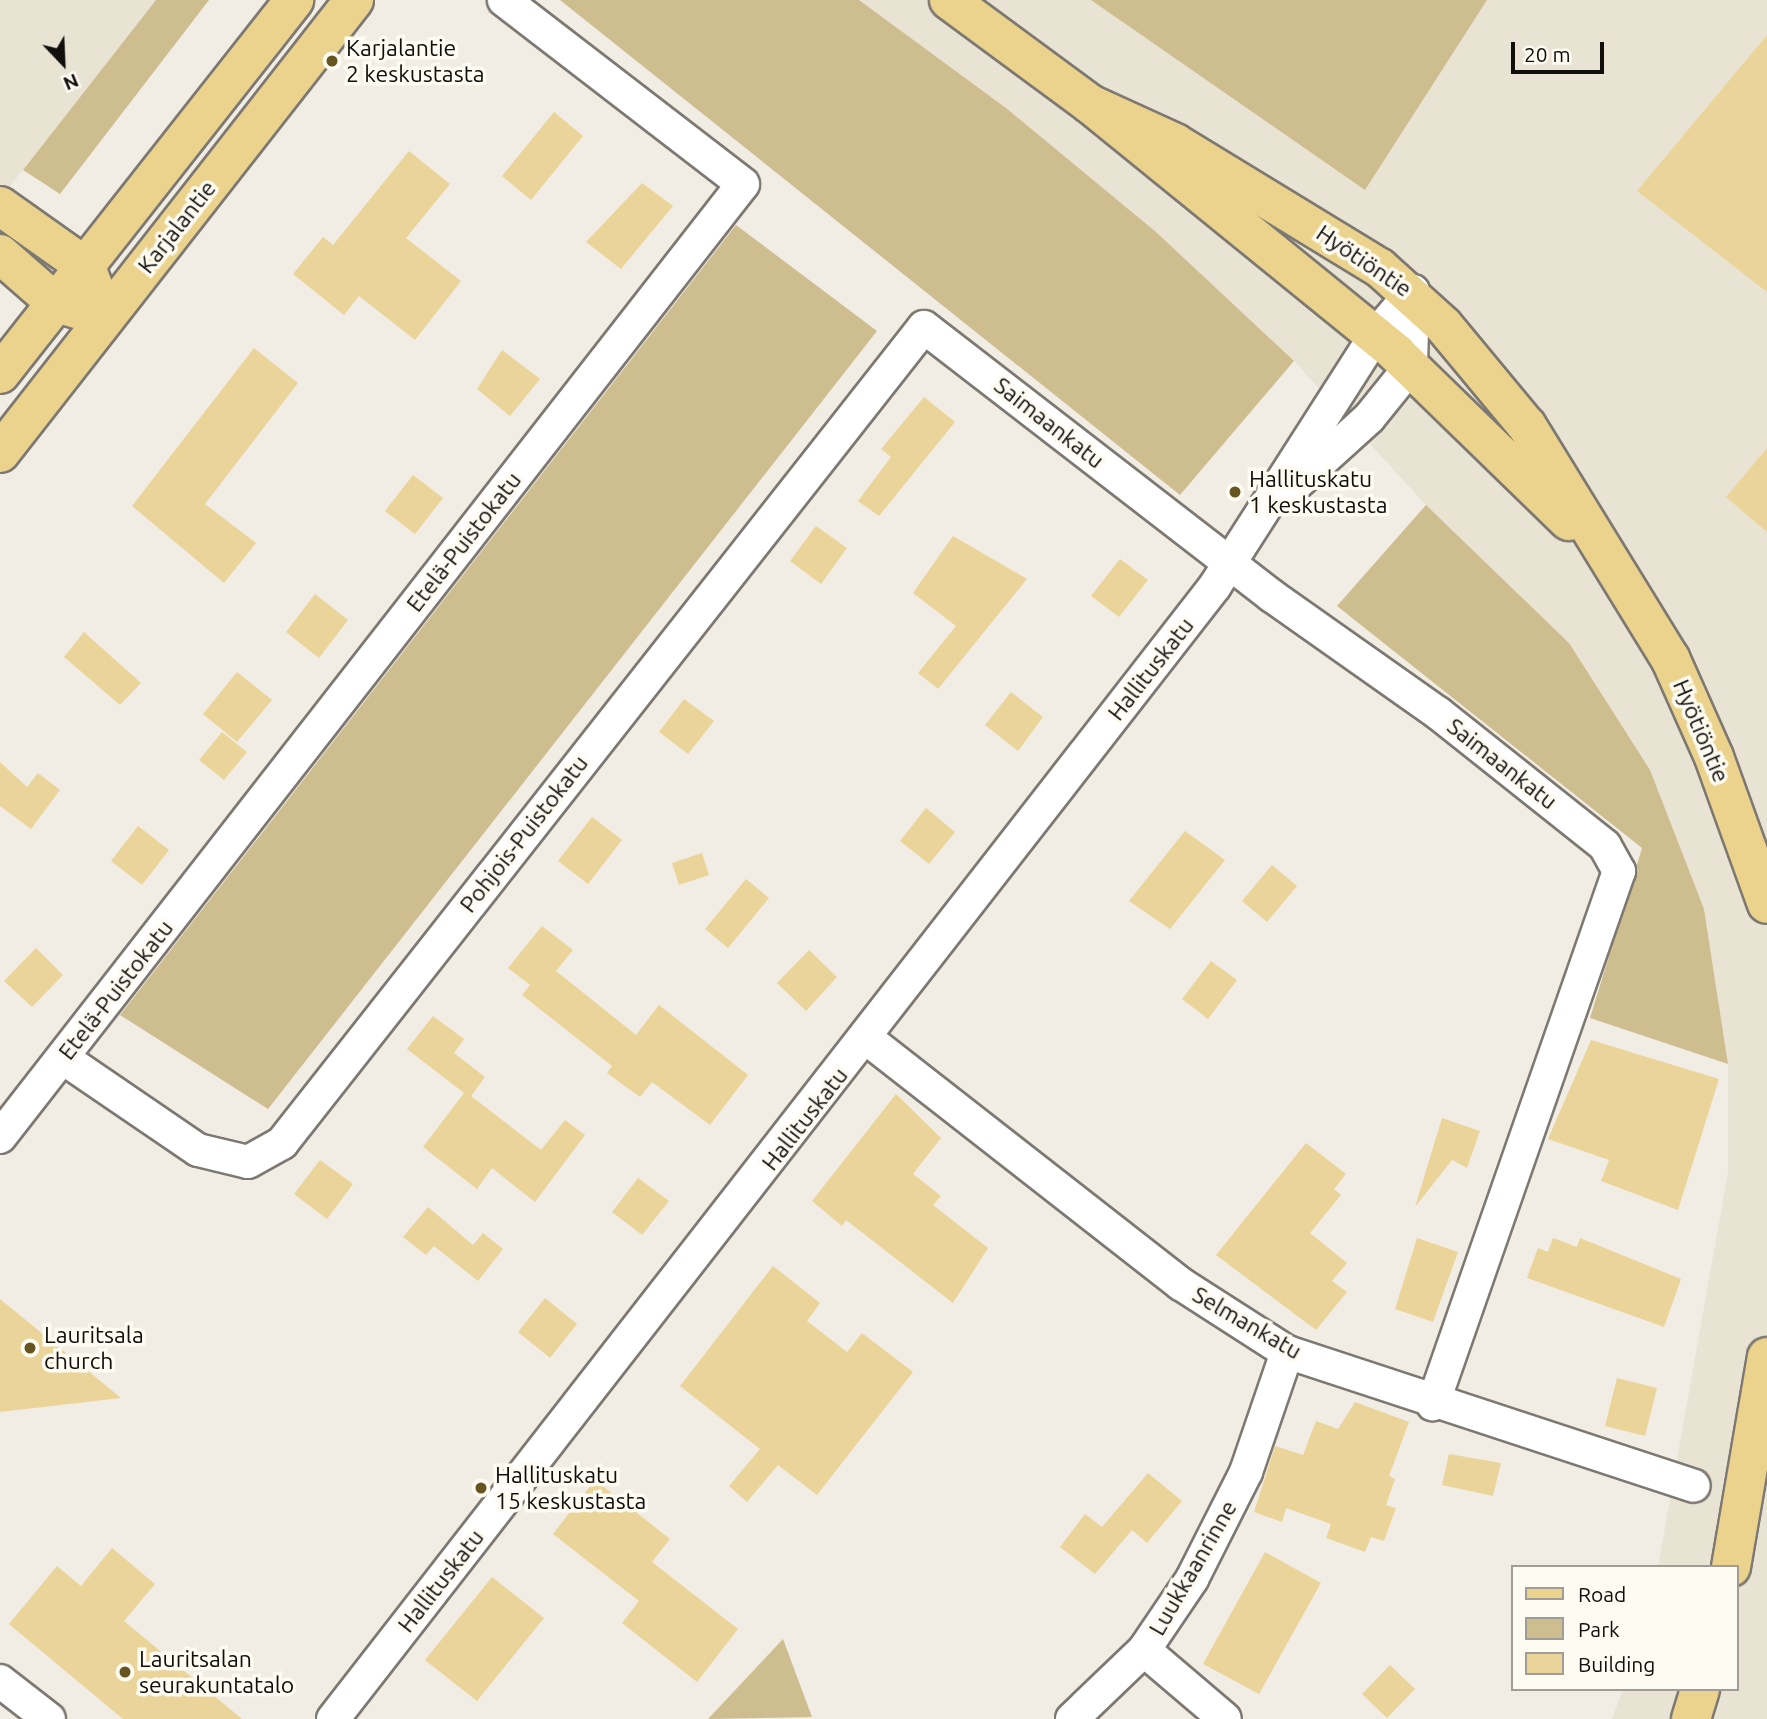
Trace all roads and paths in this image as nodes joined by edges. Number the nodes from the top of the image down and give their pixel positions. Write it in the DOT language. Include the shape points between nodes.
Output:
graph roads {
  1 [pos="294,0"];
  2 [pos="354,0"];
  3 [pos="504,0"];
  4 [pos="949,0"];
  5 [pos="1090,104"];
  6 [pos="0,206"];
  7 [pos="0,254"];
  8 [pos="86,267"];
  9 [pos="1413,291"];
  10 [pos="56,303"];
  11 [pos="107,317"];
  12 [pos="924,327"];
  13 [pos="1374,337"];
  14 [pos="1411,366"];
  15 [pos="0,374"];
  16 [pos="0,453"];
  17 [pos="1267,511"];
  18 [pos="1232,563"];
  19 [pos="1615,566"];
  20 [pos="1767,904"];
  21 [pos="866,1038"];
  22 [pos="63,1058"];
  23 [pos="0,1138"];
  24 [pos="1287,1352"];
  25 [pos="1767,1357"];
  26 [pos="1433,1404"];
  27 [pos="1694,1486"];
  28 [pos="1731,1565"];
  29 [pos="1144,1650"];
  30 [pos="0,1681"];
  31 [pos="1699,1691"];
  32 [pos="49,1719"];
  33 [pos="332,1719"];
  34 [pos="1072,1719"];
  35 [pos="1225,1719"];
  36 [pos="1691,1719"];
  1 -- 8 [label="main road, Karjalantie"];
  2 -- 11 [label="main road, Karjalantie"];
  3 -- 22 [label="street, Etelä-Puistokatu" via="743,184"];
  4 -- 5 [label="main road, Hyötiöntie"];
  5 -- 9 [label="main road, Hyötiöntie" via="1175,143"];
  5 -- 13 [label="main road, Hyötiöntie"];
  6 -- 8 [label="main road"];
  7 -- 10 [label="main road"];
  8 -- 10 [label="main road, Karjalantie"];
  8 -- 11 [label="main road"];
  9 -- 13 [label="street, Hallituskatu"];
  9 -- 14 [label="street"];
  9 -- 19 [label="main road, Hyötiöntie" via="1527,426"];
  10 -- 11 [label="main road"];
  10 -- 15 [label="main road, Karjalantie"];
  11 -- 16 [label="main road, Karjalantie"];
  12 -- 18 [label="street, Saimaankatu"];
  12 -- 22 [label="street, Pohjois-Puistokatu" via="282,1143 248,1162 198,1150"];
  13 -- 14 [label="main road, Hyötiöntie"];
  13 -- 17 [label="street, Hallituskatu"];
  14 -- 17 [label="street, Hallituskatu" via="1369,418"];
  14 -- 19 [label="main road, Hyötiöntie"];
  17 -- 18 [label="street, Hallituskatu"];
  18 -- 21 [label="street, Hallituskatu"];
  18 -- 26 [label="street, Saimaankatu" via="1595,837 1619,871"];
  19 -- 20 [label="main road, Hyötiöntie" via="1670,658 1714,757"];
  21 -- 24 [label="street, Selmankatu" via="1181,1284"];
  21 -- 33 [label="street, Hallituskatu"];
  22 -- 23 [label="street, Etelä-Puistokatu"];
  24 -- 26 [label="street, Selmankatu"];
  24 -- 29 [label="street, Luukkaanrinne" via="1221,1529"];
  25 -- 28 [label="main road"];
  26 -- 27 [label="street, Selmankatu"];
  29 -- 34 [label="street, Luukkaanrinne"];
  29 -- 35 [label="street"];
  30 -- 32 [label="street"];
  31 -- 36 [label="main road"];
}
